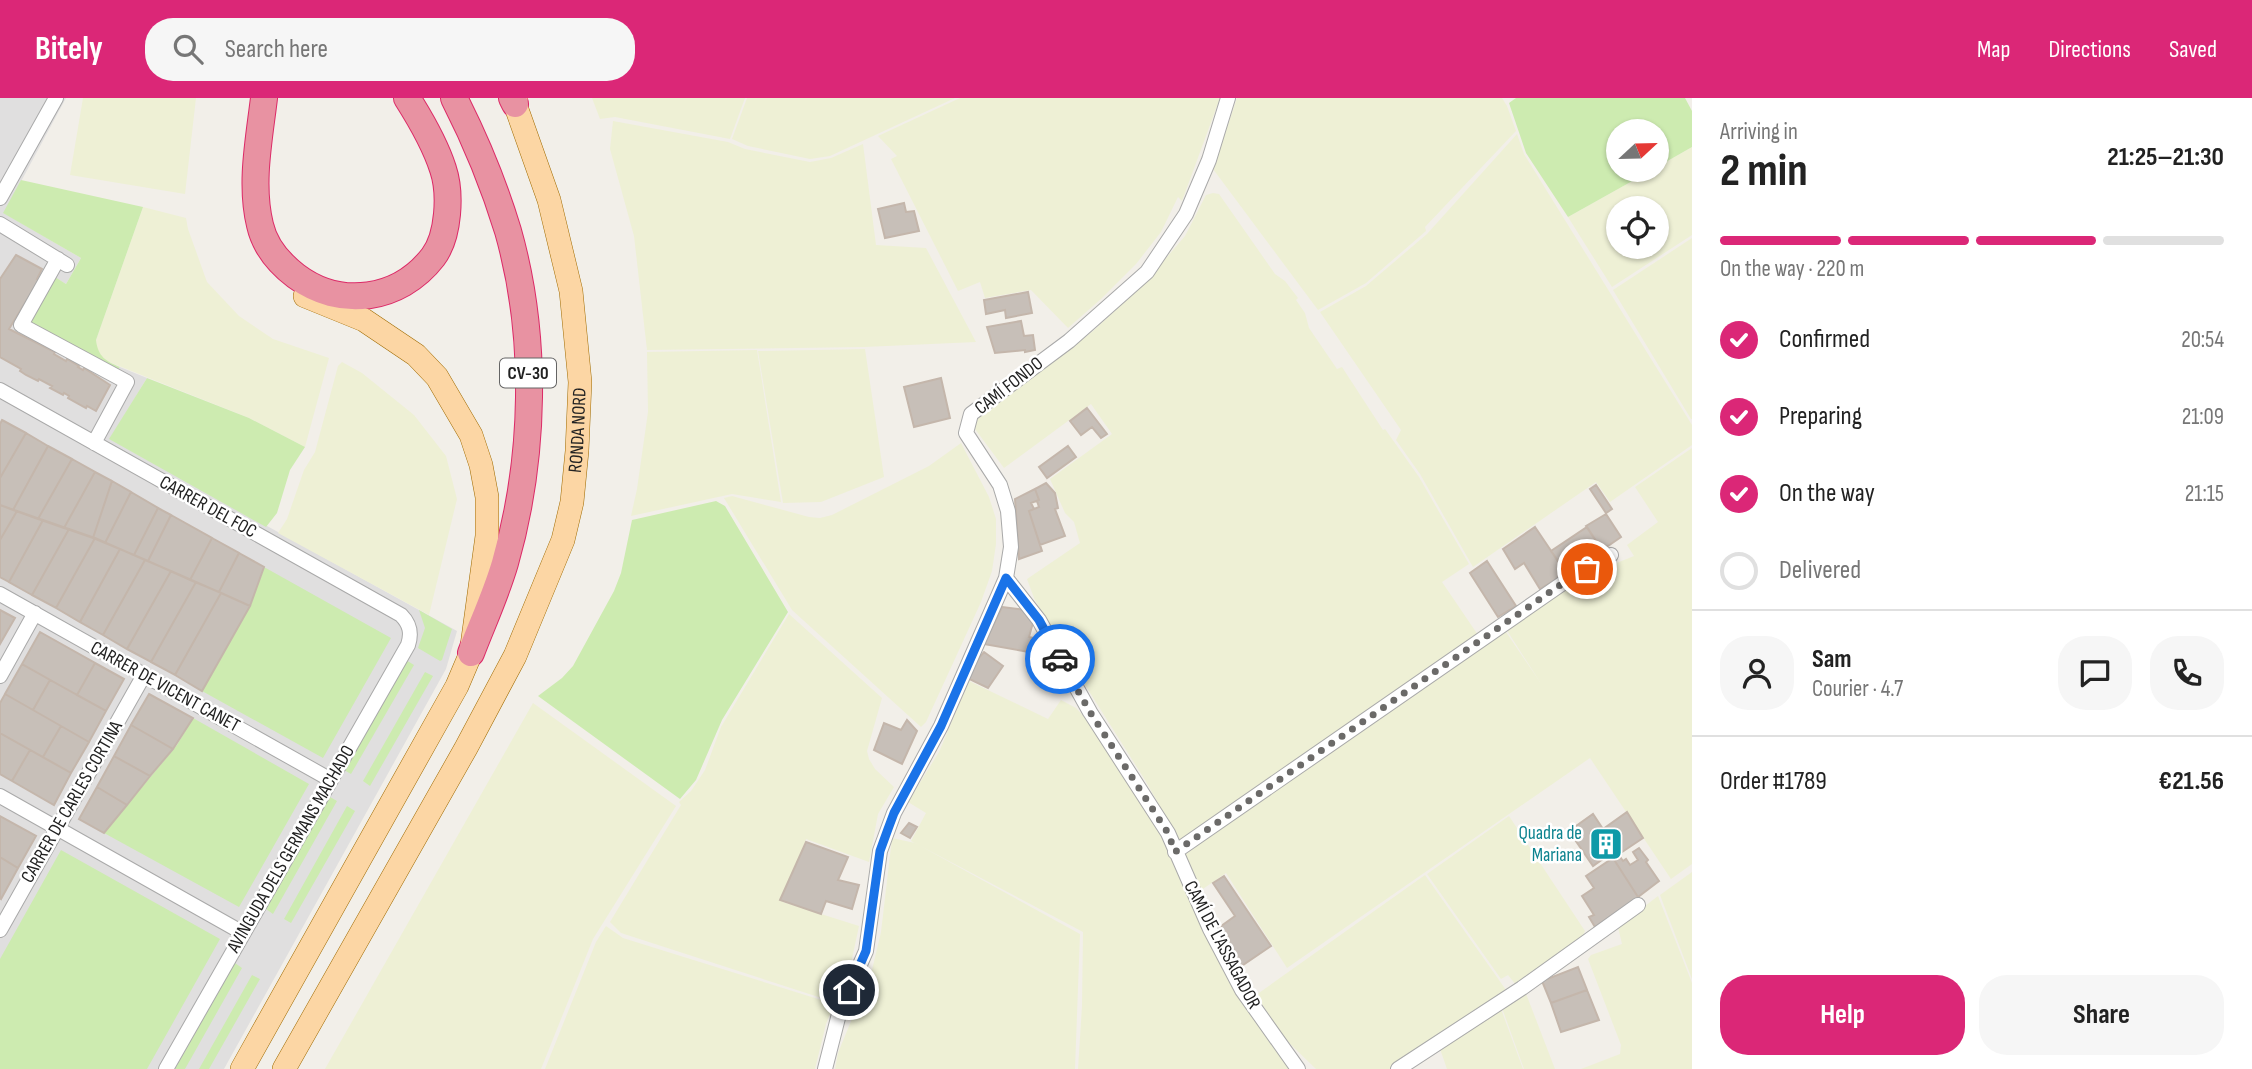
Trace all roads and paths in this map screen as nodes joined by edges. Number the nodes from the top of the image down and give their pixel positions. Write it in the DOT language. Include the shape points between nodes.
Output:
graph roads {
  1 [pos="57,98"];
  2 [pos="253,98"];
  3 [pos="264,98"];
  4 [pos="407,98"];
  5 [pos="454,98"];
  6 [pos="1228,98"];
  7 [pos="514,100"];
  8 [pos="0,198"];
  9 [pos="0,224"];
  10 [pos="0,390"];
  11 [pos="94,443"];
  12 [pos="1611,555"];
  13 [pos="1006,578"];
  14 [pos="0,594"];
  15 [pos="35,613"];
  16 [pos="410,628"];
  17 [pos="471,653"];
  18 [pos="144,675"];
  19 [pos="0,676"];
  20 [pos="331,780"];
  21 [pos="0,796"];
  22 [pos="57,828"];
  23 [pos="1175,852"];
  24 [pos="1638,905"];
  25 [pos="0,930"];
  26 [pos="243,933"];
  27 [pos="166,1069"];
  28 [pos="242,1069"];
  29 [pos="284,1069"];
  30 [pos="825,1069"];
  31 [pos="1298,1069"];
  32 [pos="1398,1069"];
  1 -- 8 [label="street"];
  2 -- 17 [label="main road" via="246,213 268,264 309,299 364,320 416,355 438,377 471,435 487,498 487,536"];
  3 -- 4 [label="highway" via="256,199 269,249 308,285 337,296 363,297 383,293 411,277 435,256 446,225 443,171"];
  5 -- 17 [label="highway, CV-30" via="474,137 508,232 524,310 527,359 528,429 519,498 505,564"];
  6 -- 13 [label="street, CAMÍ FONDO" via="1186,214 1147,272 1069,341 971,414 966,433 1000,485 1008,511"];
  7 -- 29 [label="main road, RONDA NORD" via="549,200 571,291 580,382 572,502 563,540 515,656"];
  9 -- 11 [label="street" via="63,262 21,325 127,382"];
  10 -- 11 [label="street, CARRER DEL FOC"];
  11 -- 16 [label="street, CARRER DEL FOC" via="401,615"];
  12 -- 23 [label="street" via="1563,583"];
  13 -- 23 [label="street, CAMÍ DE L'ASSAGADOR" via="1039,620 1090,712 1168,833"];
  13 -- 30 [label="street, CAMÍ FONDO" via="941,726 894,813 880,851 866,951 840,1010"];
  14 -- 15 [label="street, CARRER DE VICENT CANET"];
  15 -- 18 [label="street, CARRER DE VICENT CANET"];
  15 -- 19 [label="street"];
  16 -- 20 [label="street, AVINGUDA DELS GERMANS MACHADO" via="408,645"];
  17 -- 28 [label="main road" via="457,686"];
  18 -- 20 [label="street, CARRER DE VICENT CANET"];
  18 -- 22 [label="street, CARRER DE CARLES CORTINA"];
  20 -- 26 [label="street, AVINGUDA DELS GERMANS MACHADO"];
  21 -- 22 [label="street"];
  22 -- 25 [label="street, CARRER DE CARLES CORTINA"];
  22 -- 26 [label="street"];
  23 -- 31 [label="street, CAMÍ DE L'ASSAGADOR" via="1242,990"];
  24 -- 32 [label="street"];
  26 -- 27 [label="street, AVINGUDA DELS GERMANS MACHADO"];
}
